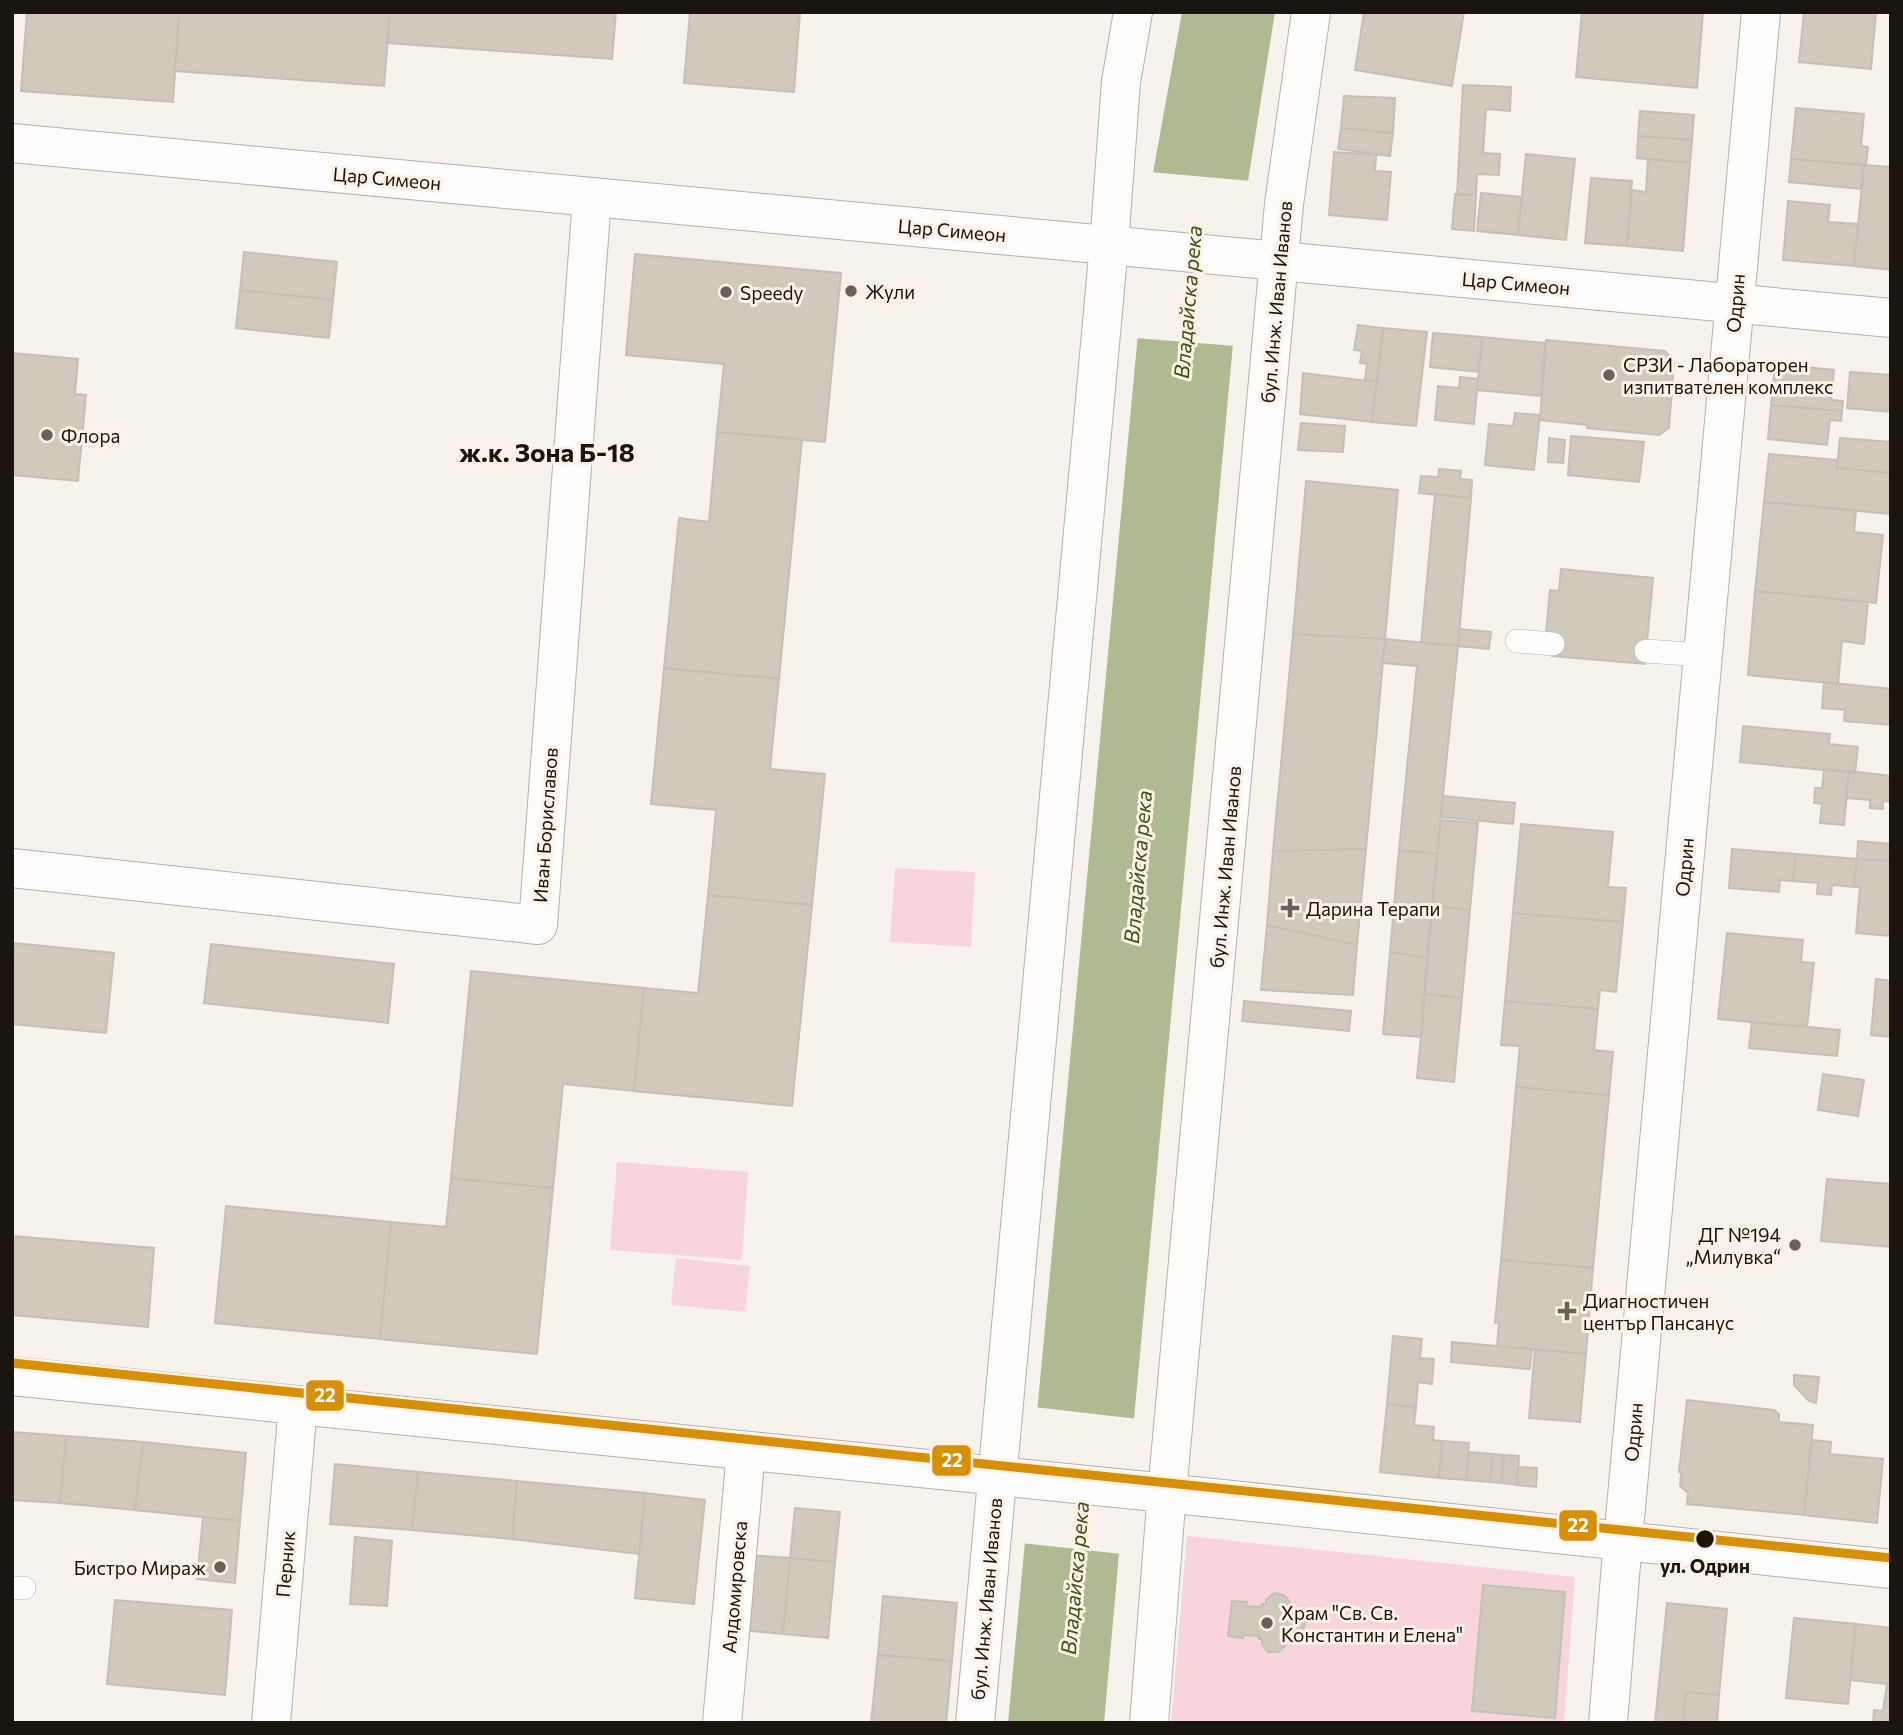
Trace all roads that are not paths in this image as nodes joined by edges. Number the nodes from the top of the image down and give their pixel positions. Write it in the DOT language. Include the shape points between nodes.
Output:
graph roads {
  1 [pos="1133,12"];
  2 [pos="1311,12"];
  3 [pos="1760,12"];
  4 [pos="12,143"];
  5 [pos="592,198"];
  6 [pos="1118,246"];
  7 [pos="1268,260"];
  8 [pos="1735,304"];
  9 [pos="1891,318"];
  10 [pos="1517,641"];
  11 [pos="1553,644"];
  12 [pos="1646,651"];
  13 [pos="1703,655"];
  14 [pos="12,868"];
  15 [pos="12,1376"];
  16 [pos="298,1405"];
  17 [pos="746,1451"];
  18 [pos="1006,1477"];
  19 [pos="1157,1492"];
  20 [pos="1623,1541"];
  21 [pos="1891,1569"];
  22 [pos="271,1723"];
  23 [pos="722,1723"];
  24 [pos="975,1723"];
  25 [pos="1149,1723"];
  26 [pos="1608,1723"];
  1 -- 6 [label="street, бул. Инж. Иван Иванов" via="1121,82"];
  2 -- 7 [label="street, бул. Инж. Иван Иванов" via="1286,191"];
  3 -- 8 [label="street, Одрин"];
  4 -- 5 [label="street, Цар Симеон"];
  5 -- 6 [label="street, Цар Симеон"];
  5 -- 14 [label="street, Иван Бориславов" via="538,925"];
  6 -- 7 [label="street, Цар Симеон"];
  6 -- 18 [label="street, бул. Инж. Иван Иванов"];
  7 -- 8 [label="street, Цар Симеон"];
  7 -- 19 [label="street, бул. Инж. Иван Иванов"];
  8 -- 9 [label="street, Цар Симеон"];
  8 -- 13 [label="street, Одрин"];
  10 -- 11 [label="lane"];
  12 -- 13 [label="lane"];
  13 -- 20 [label="street, Одрин"];
  15 -- 16 [label="street"];
  16 -- 17 [label="street"];
  16 -- 22 [label="street, Перник"];
  17 -- 18 [label="street"];
  17 -- 23 [label="street, Алдомировска"];
  18 -- 19 [label="street"];
  18 -- 24 [label="street, бул. Инж. Иван Иванов"];
  19 -- 20 [label="street"];
  19 -- 25 [label="street, бул. Инж. Иван Иванов"];
  20 -- 21 [label="street"];
  20 -- 26 [label="street, Одрин"];
}
